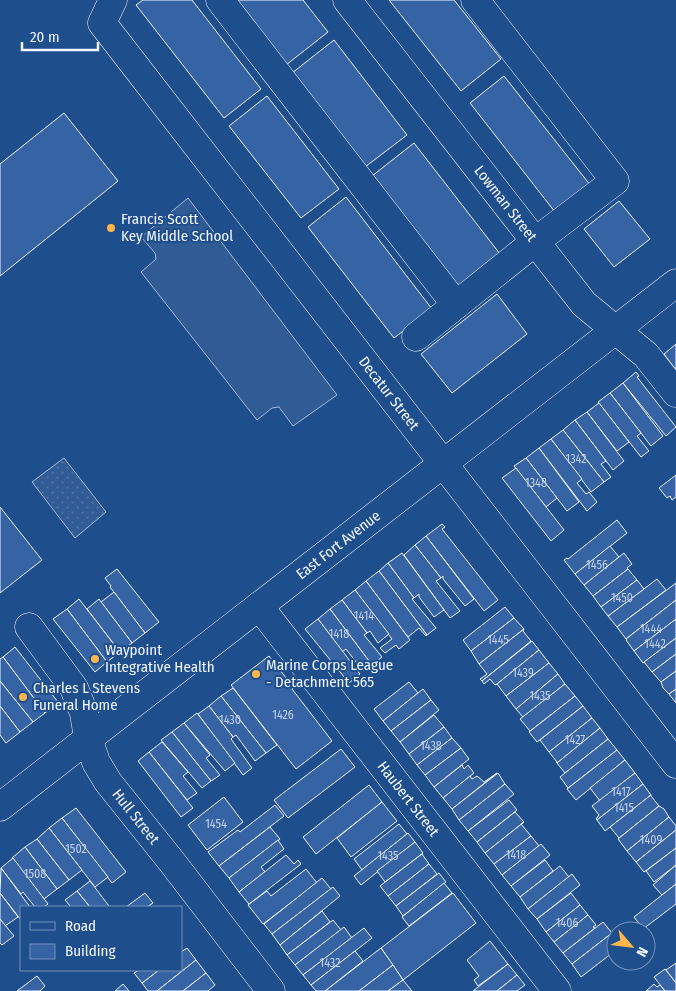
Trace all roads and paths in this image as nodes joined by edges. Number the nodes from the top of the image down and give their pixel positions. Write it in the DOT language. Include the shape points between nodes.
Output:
graph roads {
  1 [pos="220,0"];
  2 [pos="347,0"];
  3 [pos="475,0"];
  4 [pos="107,12"];
  5 [pos="536,241"];
  6 [pos="676,283"];
  7 [pos="456,305"];
  8 [pos="616,330"];
  9 [pos="416,337"];
  10 [pos="676,393"];
  11 [pos="443,464"];
  12 [pos="259,606"];
  13 [pos="29,627"];
  14 [pos="88,738"];
  15 [pos="676,764"];
  16 [pos="0,807"];
  17 [pos="271,991"];
  18 [pos="557,991"];
  1 -- 7 [label="street"];
  2 -- 5 [label="street, Lowman Street"];
  3 -- 5 [label="street" via="615,181"];
  4 -- 11 [label="street, Decatur Street"];
  5 -- 7 [label="street"];
  5 -- 8 [label="street, Lowman Street" via="584,304"];
  6 -- 8 [label="street, East Fort Avenue"];
  7 -- 9 [label="street"];
  8 -- 10 [label="street, Lowman Street" via="646,355"];
  8 -- 11 [label="street, East Fort Avenue"];
  11 -- 12 [label="street, East Fort Avenue"];
  11 -- 15 [label="street, Decatur Street"];
  12 -- 14 [label="street, East Fort Avenue"];
  12 -- 18 [label="street, Haubert Street"];
  13 -- 14 [label="street, Hull Street" via="74,688 84,713"];
  14 -- 16 [label="street, East Fort Avenue"];
  14 -- 17 [label="street, Hull Street" via="96,762 108,782"];
}
